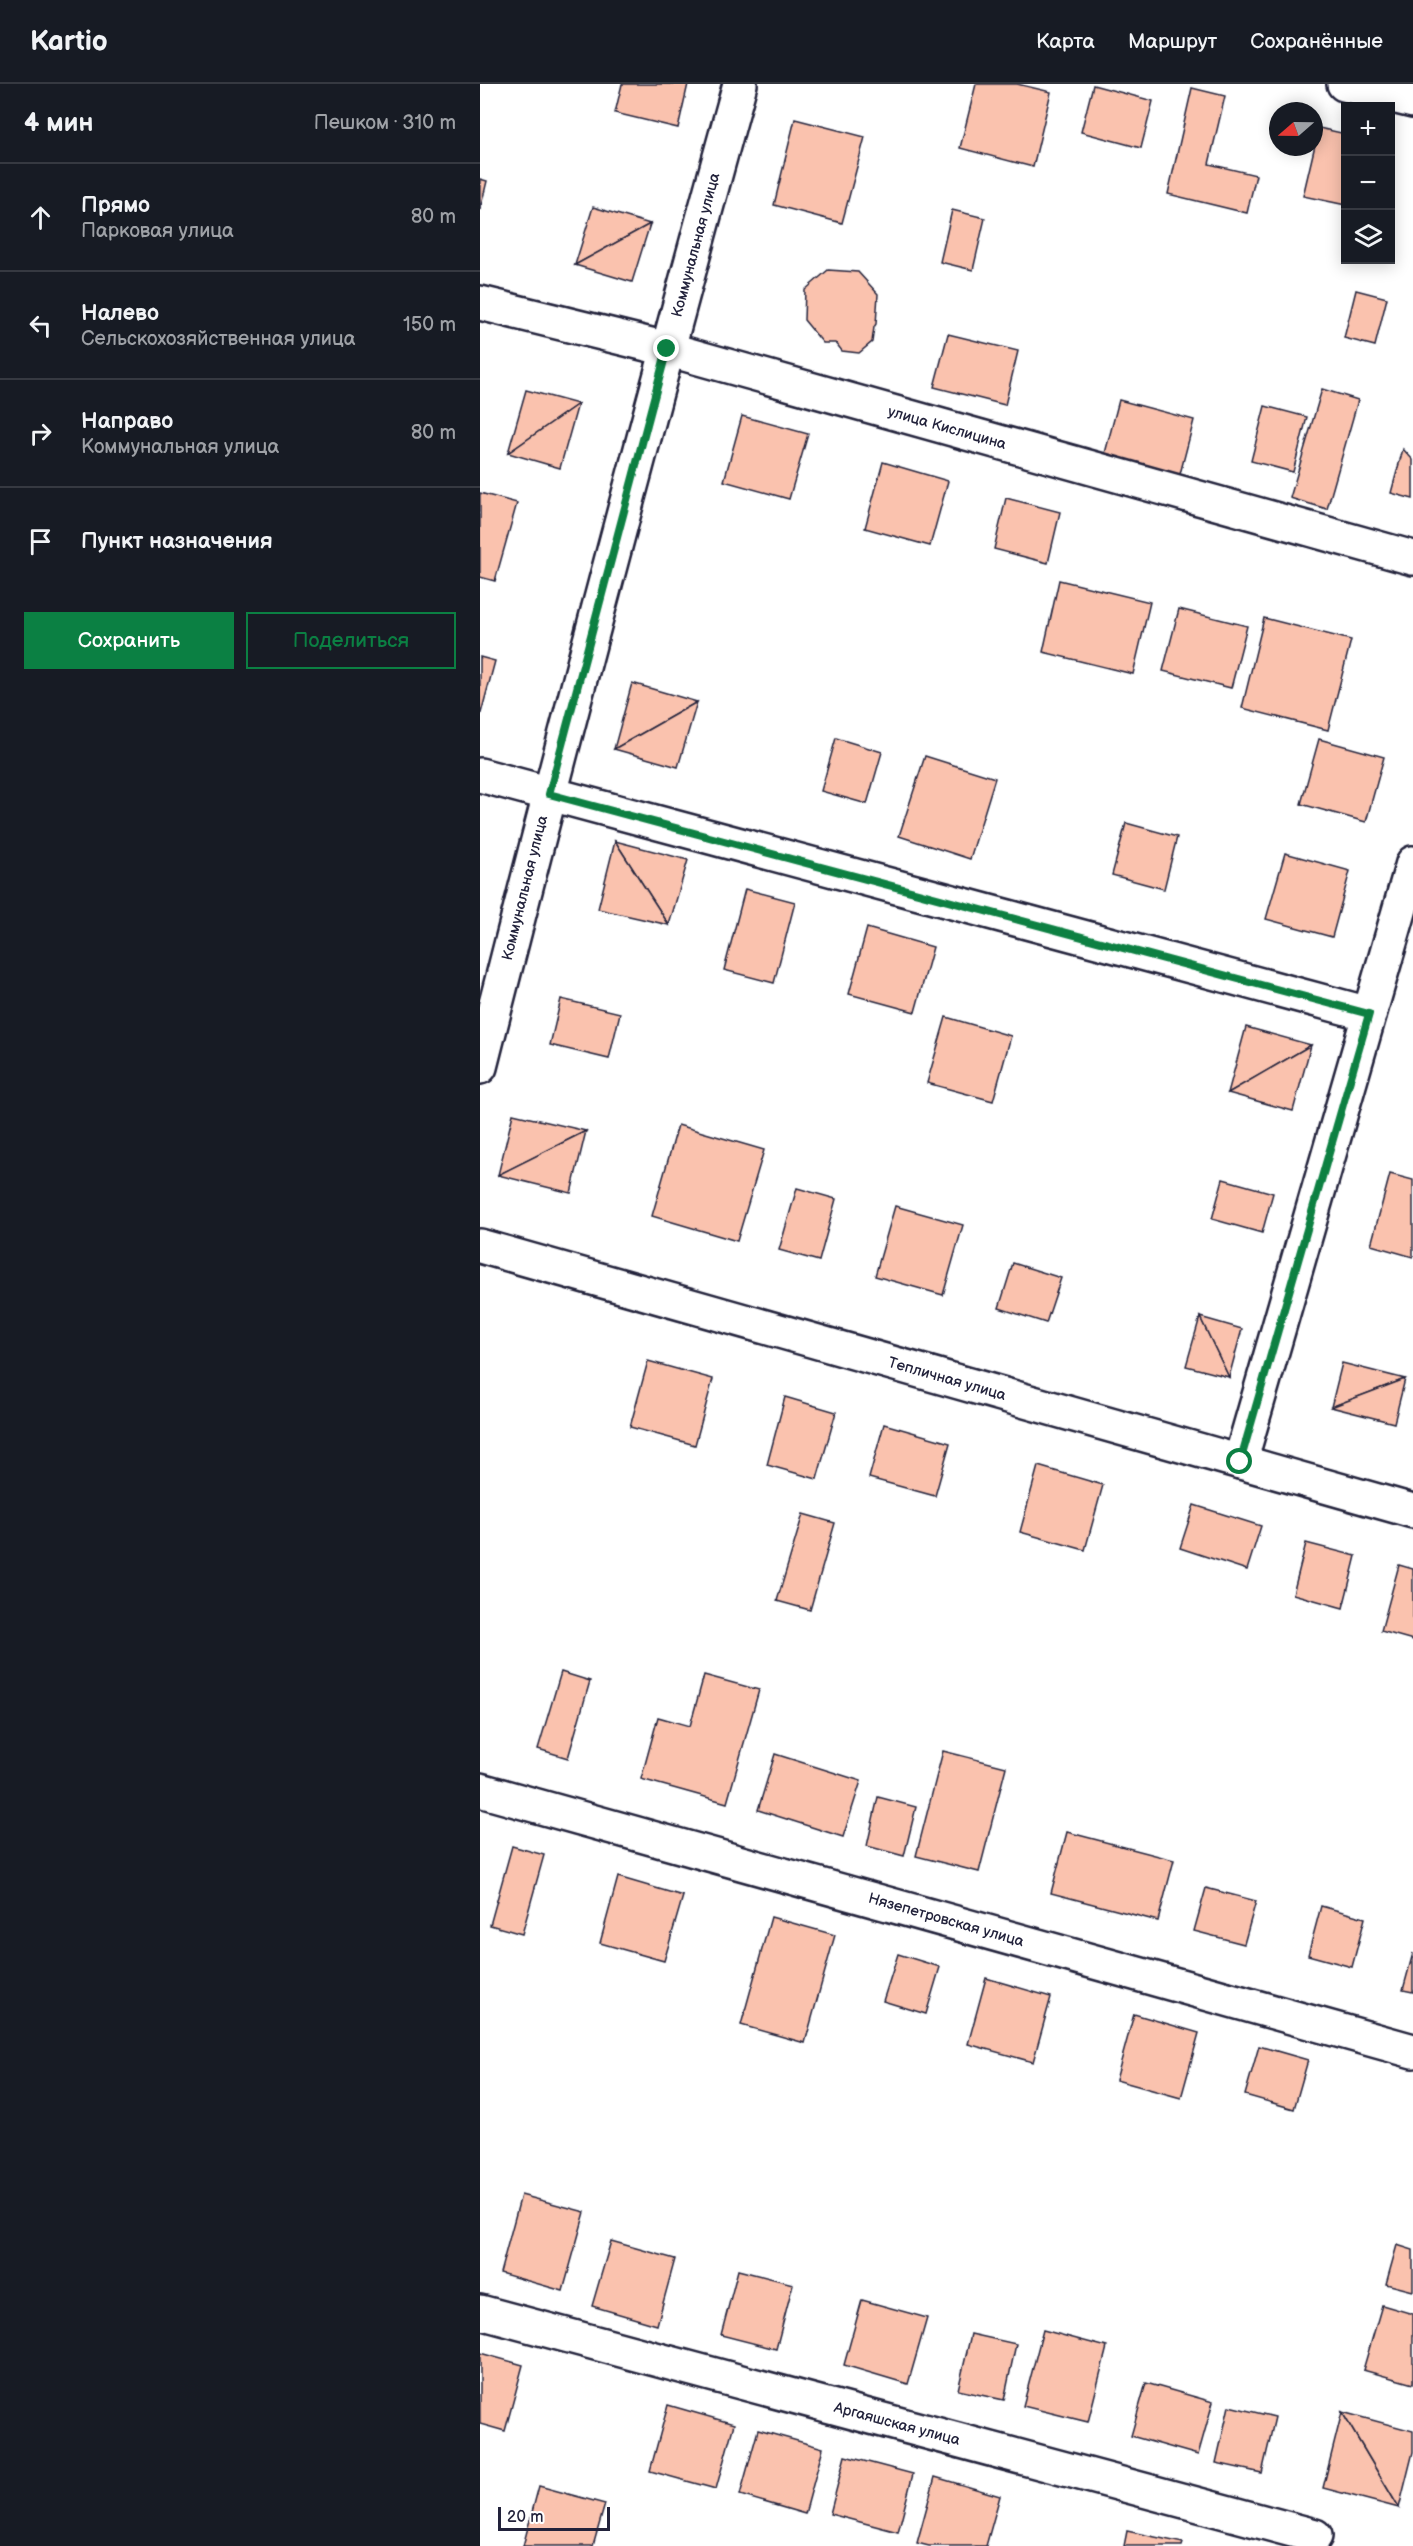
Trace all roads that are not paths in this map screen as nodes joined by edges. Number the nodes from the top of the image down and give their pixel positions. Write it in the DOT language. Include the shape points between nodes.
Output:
graph roads {
  1 [pos="740,84"];
  2 [pos="1344,84"];
  3 [pos="1413,101"];
  4 [pos="480,303"];
  5 [pos="667,349"];
  6 [pos="1413,558"];
  7 [pos="480,775"];
  8 [pos="549,794"];
  9 [pos="1413,863"];
  10 [pos="1369,1014"];
  11 [pos="480,1067"];
  12 [pos="480,1246"];
  13 [pos="1240,1462"];
  14 [pos="1413,1512"];
  15 [pos="480,1790"];
  16 [pos="1413,2051"];
  17 [pos="480,2312"];
  18 [pos="1315,2536"];
  1 -- 5 [label="street, Коммунальная улица"];
  2 -- 3 [label="street"];
  4 -- 5 [label="street, улица Кислицина"];
  5 -- 6 [label="street, улица Кислицина"];
  5 -- 8 [label="street, Коммунальная улица"];
  7 -- 8 [label="street"];
  8 -- 10 [label="street"];
  8 -- 11 [label="street, Коммунальная улица"];
  9 -- 10 [label="street"];
  10 -- 13 [label="street"];
  12 -- 13 [label="street, Тепличная улица"];
  13 -- 14 [label="street, Тепличная улица"];
  15 -- 16 [label="street, Нязепетровская улица"];
  17 -- 18 [label="street, Аргаяшская улица"];
}
